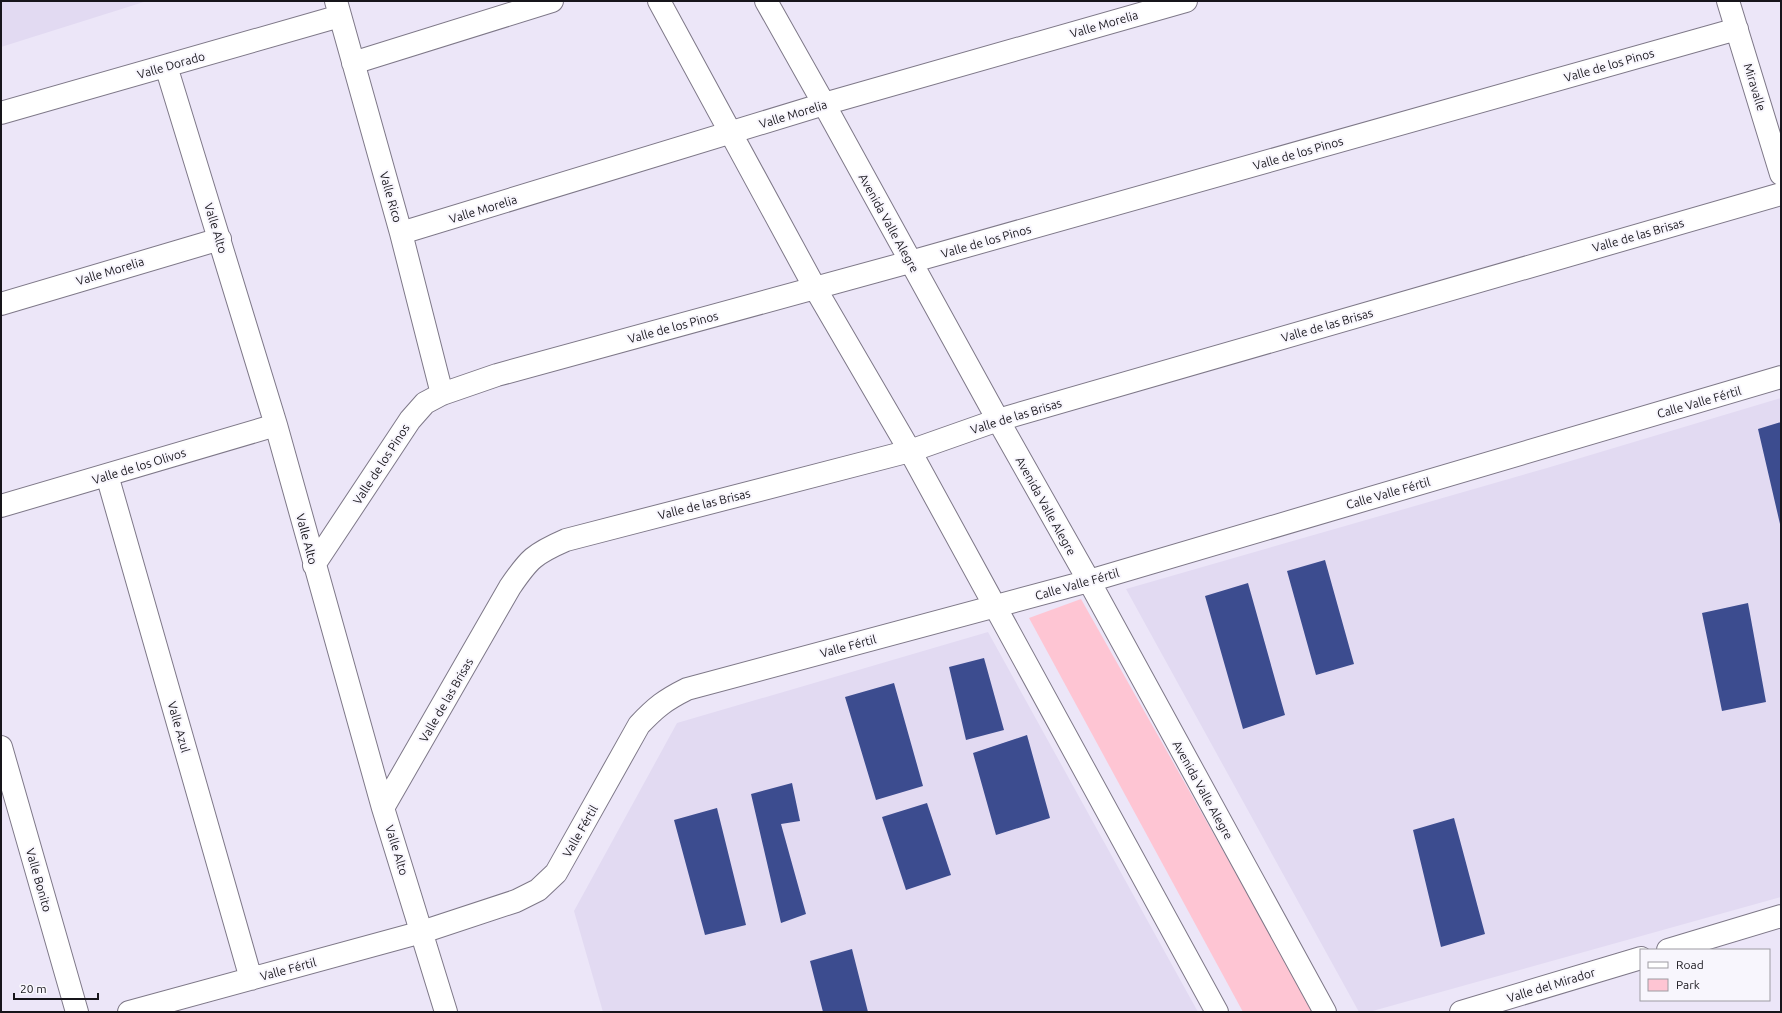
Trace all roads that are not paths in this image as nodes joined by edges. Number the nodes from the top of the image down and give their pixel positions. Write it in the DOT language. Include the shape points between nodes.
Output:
graph roads {
  1 [pos="552,1"];
  2 [pos="659,1"];
  3 [pos="766,1"];
  4 [pos="1186,1"];
  5 [pos="1728,1"];
  6 [pos="338,8"];
  7 [pos="1737,29"];
  8 [pos="353,63"];
  9 [pos="166,66"];
  10 [pos="824,104"];
  11 [pos="1,114"];
  12 [pos="731,134"];
  13 [pos="1781,174"];
  14 [pos="1781,194"];
  15 [pos="401,233"];
  16 [pos="220,239"];
  17 [pos="910,262"];
  18 [pos="815,288"];
  19 [pos="1,304"];
  20 [pos="1781,378"];
  21 [pos="442,394"];
  22 [pos="998,420"];
  23 [pos="276,424"];
  24 [pos="910,451"];
  25 [pos="107,475"];
  26 [pos="1,506"];
  27 [pos="314,565"];
  28 [pos="1088,581"];
  29 [pos="994,607"];
  30 [pos="1,747"];
  31 [pos="383,808"];
  32 [pos="1781,916"];
  33 [pos="422,932"];
  34 [pos="1671,949"];
  35 [pos="1640,958"];
  36 [pos="251,979"];
  37 [pos="77,1012"];
  38 [pos="130,1012"];
  39 [pos="446,1012"];
  40 [pos="1217,1012"];
  41 [pos="1325,1012"];
  42 [pos="1461,1012"];
  1 -- 8 [label="street"];
  2 -- 12 [label="street"];
  3 -- 10 [label="street, Avenida Valle Alegre"];
  4 -- 10 [label="street, Valle Morelia"];
  5 -- 7 [label="street, Miravalle"];
  6 -- 8 [label="street, Valle Rico"];
  6 -- 9 [label="street, Valle Dorado"];
  7 -- 13 [label="street, Miravalle"];
  7 -- 17 [label="street, Valle de los Pinos"];
  8 -- 15 [label="street, Valle Rico"];
  9 -- 11 [label="street, Valle Dorado"];
  9 -- 16 [label="street, Valle Alto"];
  10 -- 12 [label="street, Valle Morelia"];
  10 -- 17 [label="street, Avenida Valle Alegre"];
  12 -- 15 [label="street, Valle Morelia"];
  12 -- 18 [label="street"];
  14 -- 22 [label="street, Valle de las Brisas"];
  15 -- 21 [label="street, Valle Rico"];
  16 -- 19 [label="street, Valle Morelia"];
  16 -- 23 [label="street, Valle Alto"];
  17 -- 18 [label="street, Valle de los Pinos"];
  17 -- 22 [label="street, Avenida Valle Alegre"];
  18 -- 21 [label="street, Valle de los Pinos" via="497,375"];
  18 -- 24 [label="street"];
  20 -- 28 [label="street, Calle Valle Fértil"];
  21 -- 27 [label="street, Valle de los Pinos" via="425,403 410,420"];
  22 -- 24 [label="street, Valle de las Brisas"];
  22 -- 28 [label="street, Avenida Valle Alegre"];
  23 -- 25 [label="street, Valle de los Olivos"];
  23 -- 27 [label="street, Valle Alto"];
  24 -- 29 [label="street"];
  24 -- 31 [label="street, Valle de las Brisas" via="566,540 541,551 525,564 510,587"];
  25 -- 26 [label="street, Valle de los Olivos"];
  25 -- 36 [label="street, Valle Azul"];
  27 -- 31 [label="street, Valle Alto"];
  28 -- 29 [label="street, Calle Valle Fértil"];
  28 -- 41 [label="street, Avenida Valle Alegre"];
  29 -- 33 [label="street, Valle Fértil" via="687,689 668,699 656,707 639,725 556,872 538,890 516,901"];
  29 -- 40 [label="street"];
  30 -- 37 [label="street, Valle Bonito"];
  31 -- 33 [label="street, Valle Alto"];
  32 -- 34 [label="street"];
  33 -- 36 [label="street, Valle Fértil"];
  33 -- 39 [label="street, Valle Alto"];
  35 -- 42 [label="street, Valle del Mirador"];
  36 -- 38 [label="street, Valle Fértil"];
}
